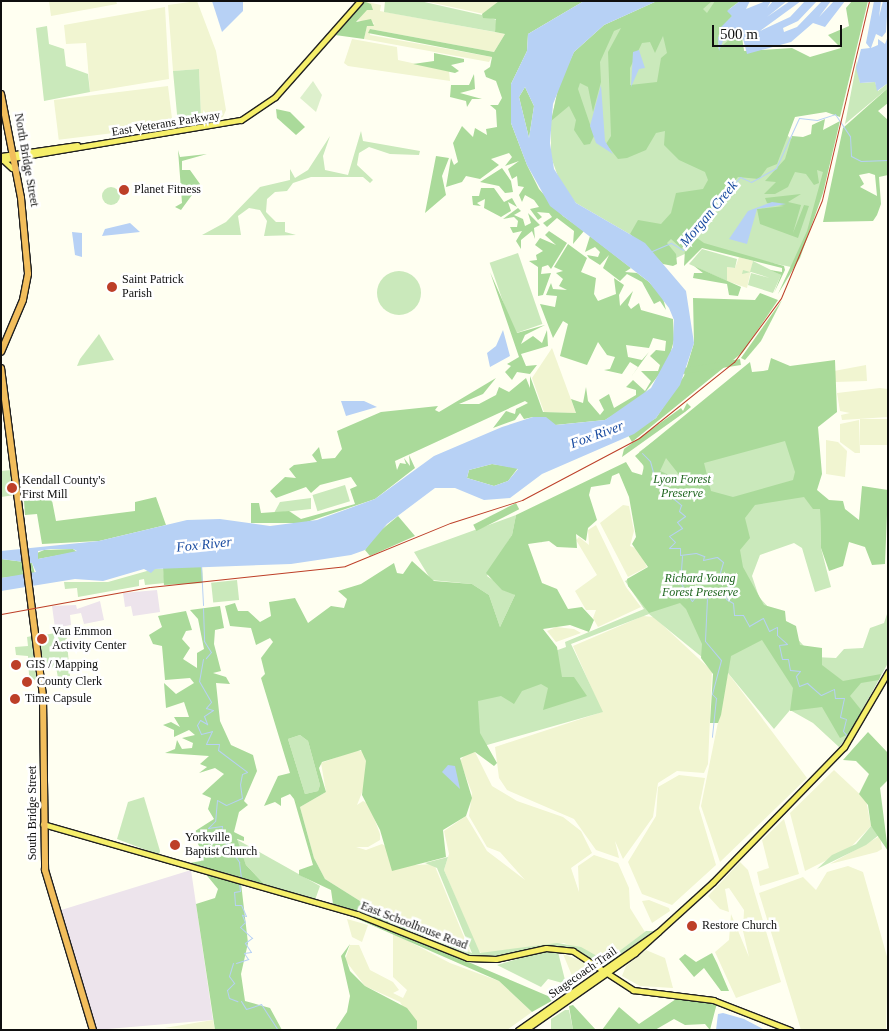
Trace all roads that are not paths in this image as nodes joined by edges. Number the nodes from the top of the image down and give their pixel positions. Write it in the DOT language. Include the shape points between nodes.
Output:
graph roads {
  1 [pos="356,1"];
  2 [pos="360,1"];
  3 [pos="1,94"];
  4 [pos="1,110"];
  5 [pos="10,147"];
  6 [pos="25,155"];
  7 [pos="12,157"];
  8 [pos="2,158"];
  9 [pos="14,167"];
  10 [pos="1,352"];
  11 [pos="1,368"];
  12 [pos="888,672"];
  13 [pos="43,814"];
  14 [pos="42,824"];
  15 [pos="53,826"];
  16 [pos="604,970"];
  17 [pos="94,1030"];
  18 [pos="518,1030"];
  19 [pos="524,1030"];
  20 [pos="790,1030"];
  1 -- 6 [label="main road, East Veterans Parkway" via="278,90 245,115 217,124"];
  2 -- 6 [label="main road, East Veterans Parkway" via="280,93 247,117 220,126"];
  3 -- 5 [label="highway, North Bridge Street"];
  4 -- 5 [label="highway, North Bridge Street"];
  5 -- 6 [label="main road"];
  5 -- 7 [label="highway, North Bridge Street"];
  5 -- 8 [label="main road"];
  6 -- 7 [label="main road, East Veterans Parkway"];
  6 -- 9 [label="main road"];
  7 -- 8 [label="main road, East Veterans Parkway"];
  7 -- 9 [label="highway, North Bridge Street"];
  8 -- 9 [label="main road"];
  9 -- 10 [label="highway, North Bridge Street" via="25,231 28,285"];
  11 -- 13 [label="highway, South Bridge Street" via="22,515 44,716"];
  12 -- 16 [label="main road, Stagecoach Trail" via="844,747 687,906 658,932"];
  13 -- 14 [label="highway, South Bridge Street"];
  13 -- 15 [label="main road"];
  14 -- 15 [label="main road, East Schoolhouse Road"];
  14 -- 17 [label="highway, South Bridge Street" via="49,890"];
  15 -- 16 [label="main road, East Schoolhouse Road" via="317,902 470,958 496,959 556,948 575,952"];
  16 -- 18 [label="main road, Stagecoach Trail"];
  16 -- 19 [label="main road, Stagecoach Trail"];
  16 -- 20 [label="main road, East Schoolhouse Road" via="643,993 721,1002"];
}
